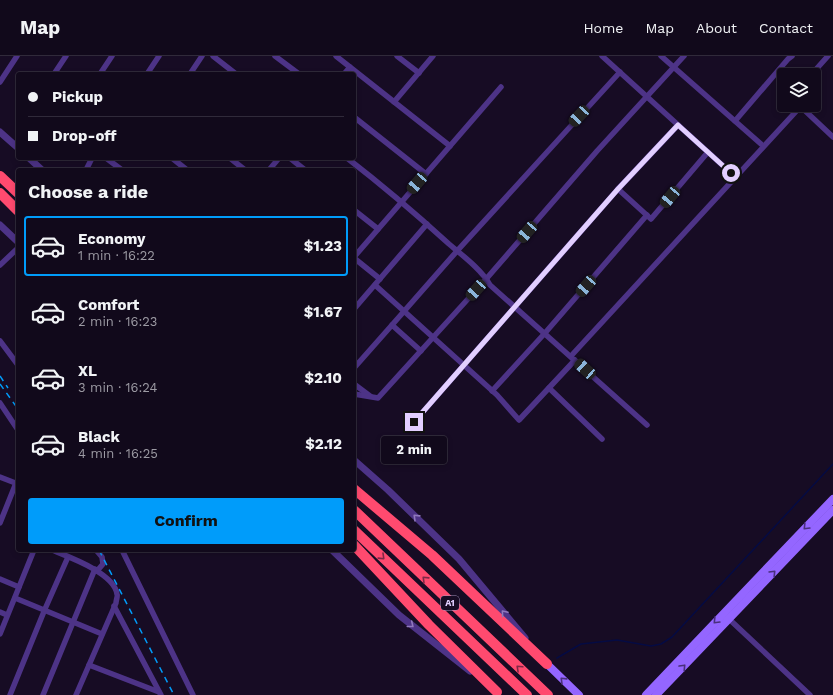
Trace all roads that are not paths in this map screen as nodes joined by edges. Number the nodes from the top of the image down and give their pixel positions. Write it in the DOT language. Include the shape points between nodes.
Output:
graph roads {
  1 [pos="17,56"];
  2 [pos="66,56"];
  3 [pos="112,56"];
  4 [pos="159,56"];
  5 [pos="202,56"];
  6 [pos="212,56"];
  7 [pos="275,56"];
  8 [pos="336,56"];
  9 [pos="398,56"];
  10 [pos="433,56"];
  11 [pos="602,56"];
  12 [pos="662,56"];
  13 [pos="684,56"];
  14 [pos="828,56"];
  15 [pos="788,57"];
  16 [pos="350,67"];
  17 [pos="674,67"];
  18 [pos="817,68"];
  19 [pos="55,72"];
  20 [pos="101,72"];
  21 [pos="148,72"];
  22 [pos="191,72"];
  23 [pos="233,72"];
  24 [pos="296,72"];
  25 [pos="346,72"];
  26 [pos="620,72"];
  27 [pos="419,73"];
  28 [pos="0,82"];
  29 [pos="501,87"];
  30 [pos="647,97"];
  31 [pos="394,102"];
  32 [pos="795,112"];
  33 [pos="806,112"];
  34 [pos="356,119"];
  35 [pos="735,120"];
  36 [pos="678,125"];
  37 [pos="0,132"];
  38 [pos="833,137"];
  39 [pos="761,144"];
  40 [pos="16,146"];
  41 [pos="450,146"];
  42 [pos="708,152"];
  43 [pos="31,160"];
  44 [pos="109,160"];
  45 [pos="174,160"];
  46 [pos="232,160"];
  47 [pos="292,160"];
  48 [pos="349,160"];
  49 [pos="40,168"];
  50 [pos="119,168"];
  51 [pos="184,168"];
  52 [pos="242,168"];
  53 [pos="302,168"];
  54 [pos="731,173"];
  55 [pos="426,174"];
  56 [pos="0,176"];
  57 [pos="618,189"];
  58 [pos="16,191"];
  59 [pos="0,194"];
  60 [pos="401,202"];
  61 [pos="16,209"];
  62 [pos="356,212"];
  63 [pos="647,215"];
  64 [pos="0,224"];
  65 [pos="426,224"];
  66 [pos="378,229"];
  67 [pos="16,240"];
  68 [pos="16,250"];
  69 [pos="457,251"];
  70 [pos="356,255"];
  71 [pos="356,259"];
  72 [pos="0,265"];
  73 [pos="487,278"];
  74 [pos="380,279"];
  75 [pos="375,285"];
  76 [pos="356,306"];
  77 [pos="516,307"];
  78 [pos="404,311"];
  79 [pos="392,325"];
  80 [pos="545,333"];
  81 [pos="433,338"];
  82 [pos="0,341"];
  83 [pos="421,351"];
  84 [pos="573,358"];
  85 [pos="16,362"];
  86 [pos="356,366"];
  87 [pos="464,366"];
  88 [pos="356,386"];
  89 [pos="549,388"];
  90 [pos="492,391"];
  91 [pos="356,394"];
  92 [pos="371,397"];
  93 [pos="0,403"];
  94 [pos="414,422"];
  95 [pos="647,425"];
  96 [pos="16,427"];
  97 [pos="602,439"];
  98 [pos="356,462"];
  99 [pos="0,477"];
  100 [pos="16,484"];
  101 [pos="16,486"];
  102 [pos="356,491"];
  103 [pos="833,499"];
  104 [pos="833,510"];
  105 [pos="356,512"];
  106 [pos="0,523"];
  107 [pos="356,532"];
  108 [pos="356,547"];
  109 [pos="33,552"];
  110 [pos="57,552"];
  111 [pos="98,552"];
  112 [pos="123,552"];
  113 [pos="334,552"];
  114 [pos="68,557"];
  115 [pos="96,570"];
  116 [pos="0,579"];
  117 [pos="19,587"];
  118 [pos="14,598"];
  119 [pos="114,606"];
  120 [pos="45,609"];
  121 [pos="0,612"];
  122 [pos="8,615"];
  123 [pos="729,619"];
  124 [pos="74,622"];
  125 [pos="0,634"];
  126 [pos="102,634"];
  127 [pos="547,664"];
  128 [pos="89,665"];
  129 [pos="160,693"];
  130 [pos="499,693"];
  131 [pos="10,695"];
  132 [pos="43,695"];
  133 [pos="76,695"];
  134 [pos="193,695"];
  135 [pos="527,695"];
  136 [pos="548,695"];
  137 [pos="579,695"];
  138 [pos="646,695"];
  139 [pos="656,695"];
  140 [pos="810,695"];
  1 -- 28 [label="street"];
  2 -- 19 [label="street"];
  3 -- 20 [label="street"];
  4 -- 21 [label="street"];
  5 -- 22 [label="street"];
  6 -- 23 [label="street"];
  7 -- 24 [label="street"];
  8 -- 16 [label="street"];
  9 -- 27 [label="street"];
  10 -- 27 [label="street"];
  11 -- 26 [label="street"];
  12 -- 17 [label="street"];
  13 -- 17 [label="street"];
  14 -- 18 [label="street"];
  15 -- 35 [label="street"];
  16 -- 25 [label="street"];
  16 -- 31 [label="street"];
  17 -- 30 [label="street"];
  17 -- 35 [label="street"];
  26 -- 30 [label="street"];
  26 -- 69 [label="street"];
  27 -- 31 [label="street"];
  29 -- 41 [label="street"];
  30 -- 36 [label="street"];
  30 -- 73 [label="street"];
  31 -- 41 [label="street"];
  32 -- 84 [label="street"];
  33 -- 38 [label="street"];
  34 -- 55 [label="street"];
  35 -- 39 [label="street"];
  36 -- 42 [label="street"];
  36 -- 57 [label="street"];
  37 -- 40 [label="street"];
  41 -- 55 [label="street"];
  42 -- 54 [label="street"];
  42 -- 63 [label="street" via="651,219"];
  43 -- 49 [label="street"];
  44 -- 50 [label="street"];
  45 -- 51 [label="street"];
  46 -- 52 [label="street"];
  47 -- 53 [label="street"];
  48 -- 60 [label="street"];
  55 -- 60 [label="street"];
  56 -- 58 [label="highway"];
  57 -- 63 [label="street"];
  57 -- 77 [label="street"];
  59 -- 61 [label="highway"];
  60 -- 65 [label="street"];
  60 -- 66 [label="street"];
  62 -- 66 [label="street"];
  63 -- 80 [label="street"];
  64 -- 67 [label="street"];
  65 -- 69 [label="street"];
  65 -- 74 [label="street"];
  66 -- 70 [label="street"];
  68 -- 72 [label="street"];
  69 -- 73 [label="street"];
  69 -- 78 [label="street"];
  71 -- 74 [label="street"];
  73 -- 77 [label="street" via="490,285"];
  73 -- 81 [label="street"];
  74 -- 75 [label="street"];
  75 -- 76 [label="street"];
  75 -- 78 [label="street"];
  77 -- 80 [label="street"];
  77 -- 87 [label="street"];
  78 -- 79 [label="street"];
  78 -- 81 [label="street"];
  79 -- 83 [label="street"];
  79 -- 86 [label="street"];
  80 -- 84 [label="street"];
  80 -- 90 [label="street"];
  81 -- 83 [label="street"];
  81 -- 87 [label="street"];
  82 -- 85 [label="street"];
  83 -- 92 [label="street" via="378,398"];
  84 -- 89 [label="street"];
  84 -- 95 [label="street"];
  87 -- 90 [label="street"];
  87 -- 94 [label="street"];
  88 -- 92 [label="street"];
  89 -- 90 [label="street" via="519,420"];
  89 -- 97 [label="street"];
  91 -- 92 [label="street"];
  93 -- 96 [label="street"];
  127 -- 98 [label="street, one-way" via="459,559"];
  99 -- 100 [label="street"];
  101 -- 106 [label="street"];
  102 -- 127 [label="highway" via="432,555"];
  103 -- 138 [label="main road, one-way"];
  123 -- 104 [label="main road, one-way"];
  136 -- 105 [label="highway, A1, one-way"];
  107 -- 135 [label="highway, A1, one-way"];
  108 -- 130 [label="highway" via="429,625"];
  109 -- 117 [label="street"];
  110 -- 114 [label="street"];
  111 -- 115 [label="street" via="103,564"];
  112 -- 134 [label="street"];
  113 -- 130 [label="street, one-way" via="398,615"];
  114 -- 115 [label="street"];
  114 -- 120 [label="street"];
  115 -- 119 [label="street" via="114,586 117,594"];
  115 -- 124 [label="street"];
  116 -- 117 [label="street"];
  117 -- 118 [label="street"];
  118 -- 120 [label="street"];
  118 -- 122 [label="street"];
  119 -- 126 [label="street"];
  119 -- 129 [label="street"];
  120 -- 124 [label="street"];
  120 -- 131 [label="street"];
  121 -- 122 [label="street"];
  122 -- 125 [label="street"];
  139 -- 123 [label="main road, one-way"];
  123 -- 140 [label="street"];
  124 -- 126 [label="street"];
  124 -- 132 [label="street"];
  126 -- 128 [label="street"];
  137 -- 127 [label="main road, one-way"];
  128 -- 129 [label="street"];
  128 -- 133 [label="street"];
}
